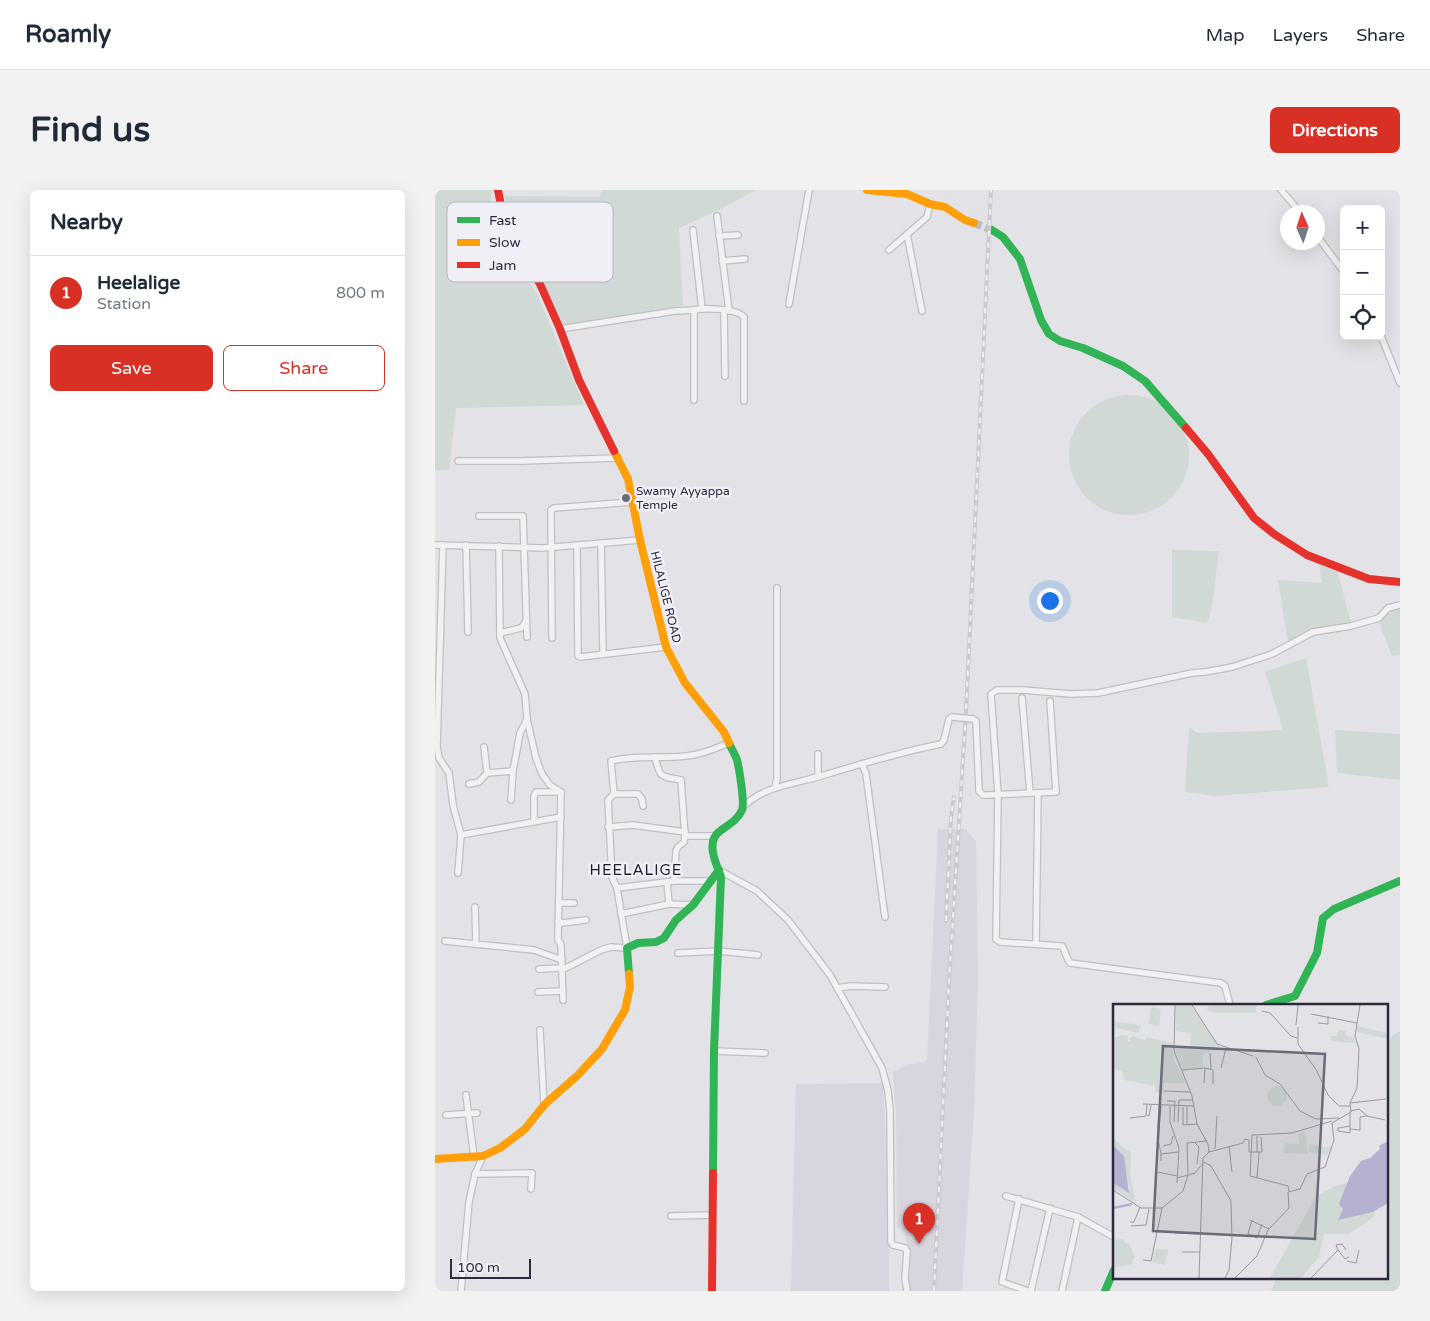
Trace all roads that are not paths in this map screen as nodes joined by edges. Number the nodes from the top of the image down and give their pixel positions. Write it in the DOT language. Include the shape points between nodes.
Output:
graph roads {
  1 [pos="809,190"];
  2 [pos="867,190"];
  3 [pos="1281,190"];
  4 [pos="930,204"];
  5 [pos="1294,205"];
  6 [pos="717,216"];
  7 [pos="974,223"];
  8 [pos="693,230"];
  9 [pos="992,230"];
  10 [pos="738,234"];
  11 [pos="907,234"];
  12 [pos="719,236"];
  13 [pos="1325,247"];
  14 [pos="889,250"];
  15 [pos="745,259"];
  16 [pos="722,261"];
  17 [pos="1340,267"];
  18 [pos="539,282"];
  19 [pos="789,304"];
  20 [pos="702,308"];
  21 [pos="694,310"];
  22 [pos="727,311"];
  23 [pos="922,311"];
  24 [pos="560,328"];
  25 [pos="1383,340"];
  26 [pos="725,376"];
  27 [pos="1400,383"];
  28 [pos="694,400"];
  29 [pos="744,401"];
  30 [pos="618,458"];
  31 [pos="457,461"];
  32 [pos="632,502"];
  33 [pos="479,516"];
  34 [pos="640,540"];
  35 [pos="601,543"];
  36 [pos="435,545"];
  37 [pos="443,545"];
  38 [pos="577,545"];
  39 [pos="466,546"];
  40 [pos="499,546"];
  41 [pos="525,547"];
  42 [pos="551,548"];
  43 [pos="1400,582"];
  44 [pos="777,588"];
  45 [pos="1400,605"];
  46 [pos="527,621"];
  47 [pos="469,632"];
  48 [pos="500,633"];
  49 [pos="527,637"];
  50 [pos="552,638"];
  51 [pos="666,647"];
  52 [pos="603,654"];
  53 [pos="1022,698"];
  54 [pos="1050,701"];
  55 [pos="527,719"];
  56 [pos="729,743"];
  57 [pos="484,747"];
  58 [pos="817,754"];
  59 [pos="655,757"];
  60 [pos="862,764"];
  61 [pos="513,771"];
  62 [pos="487,773"];
  63 [pos="818,777"];
  64 [pos="469,784"];
  65 [pos="775,788"];
  66 [pos="561,792"];
  67 [pos="1030,793"];
  68 [pos="1038,793"];
  69 [pos="614,794"];
  70 [pos="998,794"];
  71 [pos="511,800"];
  72 [pos="643,806"];
  73 [pos="743,807"];
  74 [pos="561,817"];
  75 [pos="534,822"];
  76 [pos="608,828"];
  77 [pos="685,834"];
  78 [pos="461,835"];
  79 [pos="715,836"];
  80 [pos="719,870"];
  81 [pos="458,873"];
  82 [pos="674,881"];
  83 [pos="711,881"];
  84 [pos="1400,881"];
  85 [pos="667,882"];
  86 [pos="617,888"];
  87 [pos="574,903"];
  88 [pos="559,904"];
  89 [pos="669,904"];
  90 [pos="693,905"];
  91 [pos="475,907"];
  92 [pos="621,914"];
  93 [pos="885,918"];
  94 [pos="586,920"];
  95 [pos="559,922"];
  96 [pos="445,940"];
  97 [pos="475,944"];
  98 [pos="1036,944"];
  99 [pos="627,948"];
  100 [pos="719,951"];
  101 [pos="678,953"];
  102 [pos="758,955"];
  103 [pos="562,960"];
  104 [pos="562,969"];
  105 [pos="539,970"];
  106 [pos="885,987"];
  107 [pos="837,988"];
  108 [pos="563,991"];
  109 [pos="539,992"];
  110 [pos="563,1000"];
  111 [pos="1230,1004"];
  112 [pos="1269,1004"];
  113 [pos="540,1030"];
  114 [pos="714,1051"];
  115 [pos="765,1053"];
  116 [pos="466,1095"];
  117 [pos="544,1106"];
  118 [pos="477,1113"];
  119 [pos="468,1114"];
  120 [pos="445,1115"];
  121 [pos="483,1156"];
  122 [pos="474,1157"];
  123 [pos="435,1159"];
  124 [pos="475,1174"];
  125 [pos="531,1189"];
  126 [pos="1006,1196"];
  127 [pos="1019,1199"];
  128 [pos="1050,1208"];
  129 [pos="712,1214"];
  130 [pos="671,1216"];
  131 [pos="1078,1217"];
  132 [pos="1113,1236"];
  133 [pos="1113,1272"];
  134 [pos="461,1291"];
  135 [pos="712,1291"];
  136 [pos="907,1291"];
  137 [pos="1027,1291"];
  138 [pos="1031,1291"];
  139 [pos="1063,1291"];
  140 [pos="1105,1291"];
  1 -- 19 [label="street"];
  2 -- 4 [label="street" via="907,194"];
  3 -- 5 [label="street"];
  4 -- 7 [label="street" via="945,207"];
  4 -- 11 [label="street" via="927,217"];
  6 -- 12 [label="street"];
  8 -- 20 [label="street"];
  9 -- 43 [label="street" via="1003,237 1020,259 1049,334 1123,366 1145,380 1208,454 1254,518 1307,555 1369,579"];
  10 -- 12 [label="street"];
  11 -- 14 [label="street"];
  11 -- 23 [label="street"];
  12 -- 16 [label="street"];
  13 -- 17 [label="street"];
  15 -- 16 [label="street"];
  16 -- 22 [label="street"];
  18 -- 24 [label="street, HILALIGE ROAD"];
  20 -- 21 [label="street"];
  20 -- 22 [label="street"];
  21 -- 24 [label="street"];
  21 -- 28 [label="street"];
  22 -- 26 [label="street"];
  22 -- 29 [label="street" via="744,317"];
  24 -- 30 [label="street, HILALIGE ROAD" via="579,380"];
  25 -- 27 [label="street"];
  30 -- 31 [label="street"];
  30 -- 32 [label="street, HILALIGE ROAD"];
  32 -- 34 [label="street, HILALIGE ROAD"];
  32 -- 42 [label="street" via="554,508 550,514"];
  33 -- 41 [label="street" via="522,515"];
  34 -- 35 [label="street"];
  34 -- 51 [label="street, HILALIGE ROAD"];
  35 -- 38 [label="street"];
  35 -- 52 [label="street"];
  36 -- 37 [label="street"];
  37 -- 39 [label="street"];
  37 -- 78 [label="street" via="437,746 439,758 449,773"];
  38 -- 42 [label="street"];
  38 -- 52 [label="street" via="578,654 580,657"];
  39 -- 40 [label="street"];
  39 -- 47 [label="street"];
  40 -- 41 [label="street"];
  40 -- 48 [label="street"];
  41 -- 42 [label="street"];
  41 -- 46 [label="street"];
  42 -- 50 [label="street"];
  44 -- 65 [label="street"];
  45 -- 70 [label="street" via="1388,608 1379,618 1313,632 1272,654 1232,667 1098,693 994,690 991,694"];
  46 -- 48 [label="street" via="521,628"];
  46 -- 49 [label="street"];
  48 -- 55 [label="street" via="525,694"];
  51 -- 52 [label="street"];
  51 -- 56 [label="street, HILALIGE ROAD" via="685,683"];
  53 -- 67 [label="street"];
  54 -- 68 [label="street" via="1055,792"];
  55 -- 61 [label="street" via="520,732"];
  55 -- 66 [label="street" via="542,774"];
  56 -- 59 [label="street" via="691,756"];
  56 -- 73 [label="street, HILALIGE ROAD" via="737,761"];
  57 -- 62 [label="street"];
  58 -- 63 [label="street"];
  59 -- 69 [label="street" via="611,761"];
  59 -- 77 [label="street" via="661,775 681,780"];
  60 -- 63 [label="street"];
  60 -- 70 [label="street, bridge" via="941,744 945,740 949,719 973,719 976,721 979,791 983,795"];
  60 -- 93 [label="street"];
  61 -- 62 [label="street"];
  61 -- 71 [label="street"];
  62 -- 64 [label="street" via="479,782"];
  63 -- 65 [label="street"];
  65 -- 73 [label="street" via="751,799"];
  66 -- 74 [label="street"];
  66 -- 75 [label="street" via="536,792"];
  67 -- 68 [label="street"];
  67 -- 70 [label="street"];
  68 -- 98 [label="street"];
  69 -- 72 [label="street" via="638,794"];
  69 -- 76 [label="street" via="608,800"];
  70 -- 98 [label="street" via="996,939"];
  73 -- 79 [label="street" via="739,815"];
  74 -- 75 [label="street"];
  74 -- 88 [label="street"];
  75 -- 78 [label="street"];
  76 -- 77 [label="street" via="633,825"];
  76 -- 86 [label="street" via="612,877"];
  77 -- 79 [label="street"];
  77 -- 82 [label="street" via="684,842 676,852"];
  78 -- 81 [label="street"];
  79 -- 80 [label="street" via="712,844"];
  80 -- 83 [label="street"];
  80 -- 100 [label="street"];
  80 -- 107 [label="street" via="757,891 788,920"];
  82 -- 83 [label="street"];
  82 -- 85 [label="street"];
  83 -- 90 [label="street"];
  84 -- 112 [label="street" via="1334,909 1323,918 1317,953 1295,996"];
  85 -- 86 [label="street"];
  85 -- 89 [label="street"];
  86 -- 92 [label="street"];
  87 -- 88 [label="street"];
  88 -- 95 [label="street"];
  89 -- 90 [label="street"];
  89 -- 92 [label="street"];
  90 -- 99 [label="street" via="676,920 664,938"];
  91 -- 97 [label="street"];
  92 -- 99 [label="street"];
  94 -- 95 [label="street"];
  95 -- 103 [label="street"];
  96 -- 97 [label="street"];
  97 -- 103 [label="street" via="534,950"];
  98 -- 111 [label="street" via="1062,946 1071,963 1221,983 1225,986"];
  99 -- 104 [label="street" via="601,950"];
  99 -- 117 [label="street" via="630,987 625,1010 602,1049"];
  100 -- 101 [label="street"];
  100 -- 102 [label="street"];
  100 -- 114 [label="street"];
  103 -- 104 [label="street"];
  104 -- 105 [label="street"];
  104 -- 108 [label="street"];
  106 -- 107 [label="street"];
  107 -- 136 [label="street" via="885,1077 890,1130 891,1242 907,1250"];
  108 -- 109 [label="street"];
  108 -- 110 [label="street"];
  113 -- 117 [label="street"];
  114 -- 115 [label="street"];
  114 -- 129 [label="street"];
  116 -- 119 [label="street"];
  117 -- 121 [label="street" via="525,1129"];
  118 -- 119 [label="street"];
  119 -- 120 [label="street"];
  119 -- 122 [label="street"];
  121 -- 122 [label="street"];
  121 -- 124 [label="street"];
  122 -- 123 [label="street"];
  124 -- 125 [label="street" via="532,1173"];
  124 -- 134 [label="street" via="469,1202"];
  126 -- 127 [label="street"];
  127 -- 128 [label="street"];
  127 -- 137 [label="street" via="1002,1282"];
  128 -- 131 [label="street"];
  128 -- 138 [label="street"];
  129 -- 130 [label="street"];
  129 -- 135 [label="street"];
  131 -- 132 [label="street"];
  131 -- 139 [label="street"];
  133 -- 140 [label="street"];
}
